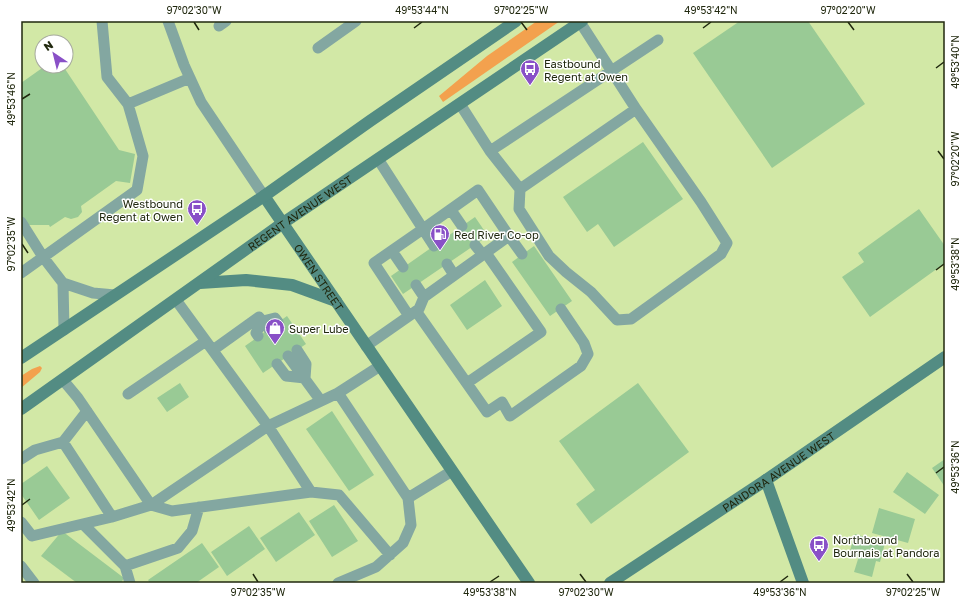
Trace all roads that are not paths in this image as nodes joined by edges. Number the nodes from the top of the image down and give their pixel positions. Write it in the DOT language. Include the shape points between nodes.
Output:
graph roads {
  1 [pos="102,21"];
  2 [pos="168,21"];
  3 [pos="356,21"];
  4 [pos="516,21"];
  5 [pos="581,22"];
  6 [pos="658,40"];
  7 [pos="318,48"];
  8 [pos="612,71"];
  9 [pos="190,78"];
  10 [pos="128,104"];
  11 [pos="460,104"];
  12 [pos="636,109"];
  13 [pos="490,151"];
  14 [pos="378,159"];
  15 [pos="520,189"];
  16 [pos="264,196"];
  17 [pos="450,210"];
  18 [pos="21,222"];
  19 [pos="283,223"];
  20 [pos="462,226"];
  21 [pos="423,229"];
  22 [pos="509,236"];
  23 [pos="475,245"];
  24 [pos="434,246"];
  25 [pos="392,251"];
  26 [pos="484,254"];
  27 [pos="522,254"];
  28 [pos="43,257"];
  29 [pos="447,264"];
  30 [pos="403,267"];
  31 [pos="21,273"];
  32 [pos="454,275"];
  33 [pos="63,283"];
  34 [pos="199,283"];
  35 [pos="416,286"];
  36 [pos="115,295"];
  37 [pos="424,297"];
  38 [pos="176,300"];
  39 [pos="336,301"];
  40 [pos="560,309"];
  41 [pos="413,313"];
  42 [pos="278,322"];
  43 [pos="266,325"];
  44 [pos="64,330"];
  45 [pos="258,336"];
  46 [pos="209,346"];
  47 [pos="366,346"];
  48 [pos="293,353"];
  49 [pos="945,357"];
  50 [pos="21,358"];
  51 [pos="277,364"];
  52 [pos="380,366"];
  53 [pos="305,378"];
  54 [pos="63,380"];
  55 [pos="467,383"];
  56 [pos="338,393"];
  57 [pos="128,394"];
  58 [pos="321,401"];
  59 [pos="21,409"];
  60 [pos="87,411"];
  61 [pos="268,426"];
  62 [pos="63,442"];
  63 [pos="21,459"];
  64 [pos="452,470"];
  65 [pos="766,480"];
  66 [pos="311,492"];
  67 [pos="408,498"];
  68 [pos="151,505"];
  69 [pos="199,507"];
  70 [pos="112,517"];
  71 [pos="21,522"];
  72 [pos="83,524"];
  73 [pos="390,555"];
  74 [pos="21,566"];
  75 [pos="125,566"];
  76 [pos="34,583"];
  77 [pos="130,583"];
  78 [pos="338,583"];
  79 [pos="529,583"];
  80 [pos="610,583"];
  81 [pos="803,583"];
  1 -- 10 [label="lane" via="107,77"];
  2 -- 9 [label="lane, OWEN STREET"];
  3 -- 7 [label="lane"];
  4 -- 16 [label="main road"];
  5 -- 8 [label="lane"];
  5 -- 11 [label="main road, REGENT AVENUE WEST"];
  6 -- 8 [label="lane"];
  8 -- 12 [label="lane"];
  8 -- 13 [label="lane"];
  9 -- 10 [label="lane"];
  9 -- 16 [label="lane, OWEN STREET" via="201,102"];
  10 -- 28 [label="lane" via="143,156 137,190"];
  11 -- 13 [label="lane"];
  11 -- 14 [label="main road, REGENT AVENUE WEST"];
  12 -- 15 [label="lane"];
  12 -- 15 [label="lane" via="727,243 721,254 632,319 617,320 591,292 549,256 519,209"];
  13 -- 15 [label="lane"];
  14 -- 19 [label="main road, REGENT AVENUE WEST"];
  14 -- 21 [label="lane"];
  16 -- 19 [label="main road, OWEN STREET"];
  16 -- 36 [label="main road"];
  17 -- 20 [label="lane"];
  17 -- 21 [label="lane"];
  17 -- 22 [label="lane" via="478,190"];
  18 -- 28 [label="lane"];
  19 -- 34 [label="main road, REGENT AVENUE WEST"];
  19 -- 39 [label="main road, OWEN STREET"];
  21 -- 24 [label="lane"];
  21 -- 25 [label="lane"];
  22 -- 26 [label="lane"];
  22 -- 27 [label="lane"];
  23 -- 26 [label="lane"];
  25 -- 30 [label="lane"];
  25 -- 41 [label="lane" via="374,263"];
  26 -- 32 [label="lane"];
  26 -- 55 [label="lane" via="541,332"];
  28 -- 31 [label="lane"];
  28 -- 33 [label="lane"];
  29 -- 32 [label="lane"];
  32 -- 37 [label="lane"];
  33 -- 36 [label="lane" via="93,293"];
  33 -- 44 [label="lane"];
  34 -- 38 [label="main road, REGENT AVENUE WEST"];
  34 -- 39 [label="main road" via="246,280 292,285"];
  35 -- 37 [label="lane"];
  36 -- 44 [label="main road"];
  37 -- 41 [label="lane" via="419,309"];
  38 -- 46 [label="lane"];
  38 -- 54 [label="main road, REGENT AVENUE WEST"];
  39 -- 47 [label="main road, OWEN STREET"];
  40 -- 55 [label="lane" via="584,343 588,354 581,366 510,416 502,402 487,412"];
  41 -- 47 [label="lane"];
  41 -- 55 [label="lane"];
  42 -- 43 [label="lane" via="276,318"];
  43 -- 45 [label="lane" via="256,333"];
  43 -- 46 [label="lane" via="260,316"];
  44 -- 50 [label="main road"];
  46 -- 57 [label="lane"];
  46 -- 61 [label="lane"];
  47 -- 52 [label="main road, OWEN STREET"];
  48 -- 53 [label="lane"];
  49 -- 65 [label="main road, PANDORA AVENUE WEST"];
  51 -- 53 [label="lane" via="286,376"];
  52 -- 56 [label="lane"];
  52 -- 64 [label="main road, OWEN STREET"];
  53 -- 58 [label="lane"];
  54 -- 59 [label="main road, REGENT AVENUE WEST"];
  54 -- 60 [label="lane"];
  56 -- 58 [label="lane"];
  56 -- 67 [label="lane"];
  58 -- 61 [label="lane"];
  60 -- 62 [label="lane"];
  60 -- 68 [label="lane"];
  61 -- 66 [label="lane"];
  61 -- 68 [label="lane"];
  62 -- 63 [label="lane" via="35,450"];
  62 -- 70 [label="lane"];
  64 -- 67 [label="lane"];
  64 -- 79 [label="main road, OWEN STREET"];
  65 -- 80 [label="main road, PANDORA AVENUE WEST"];
  65 -- 81 [label="main road"];
  66 -- 69 [label="lane"];
  66 -- 73 [label="lane" via="339,495"];
  67 -- 73 [label="lane" via="411,525 403,543"];
  68 -- 69 [label="lane" via="172,511"];
  68 -- 70 [label="lane"];
  69 -- 75 [label="lane" via="192,531 178,548"];
  70 -- 72 [label="lane"];
  71 -- 72 [label="lane" via="32,536"];
  72 -- 75 [label="lane"];
  73 -- 78 [label="lane" via="376,567"];
  74 -- 76 [label="lane"];
  75 -- 77 [label="lane"];
}
